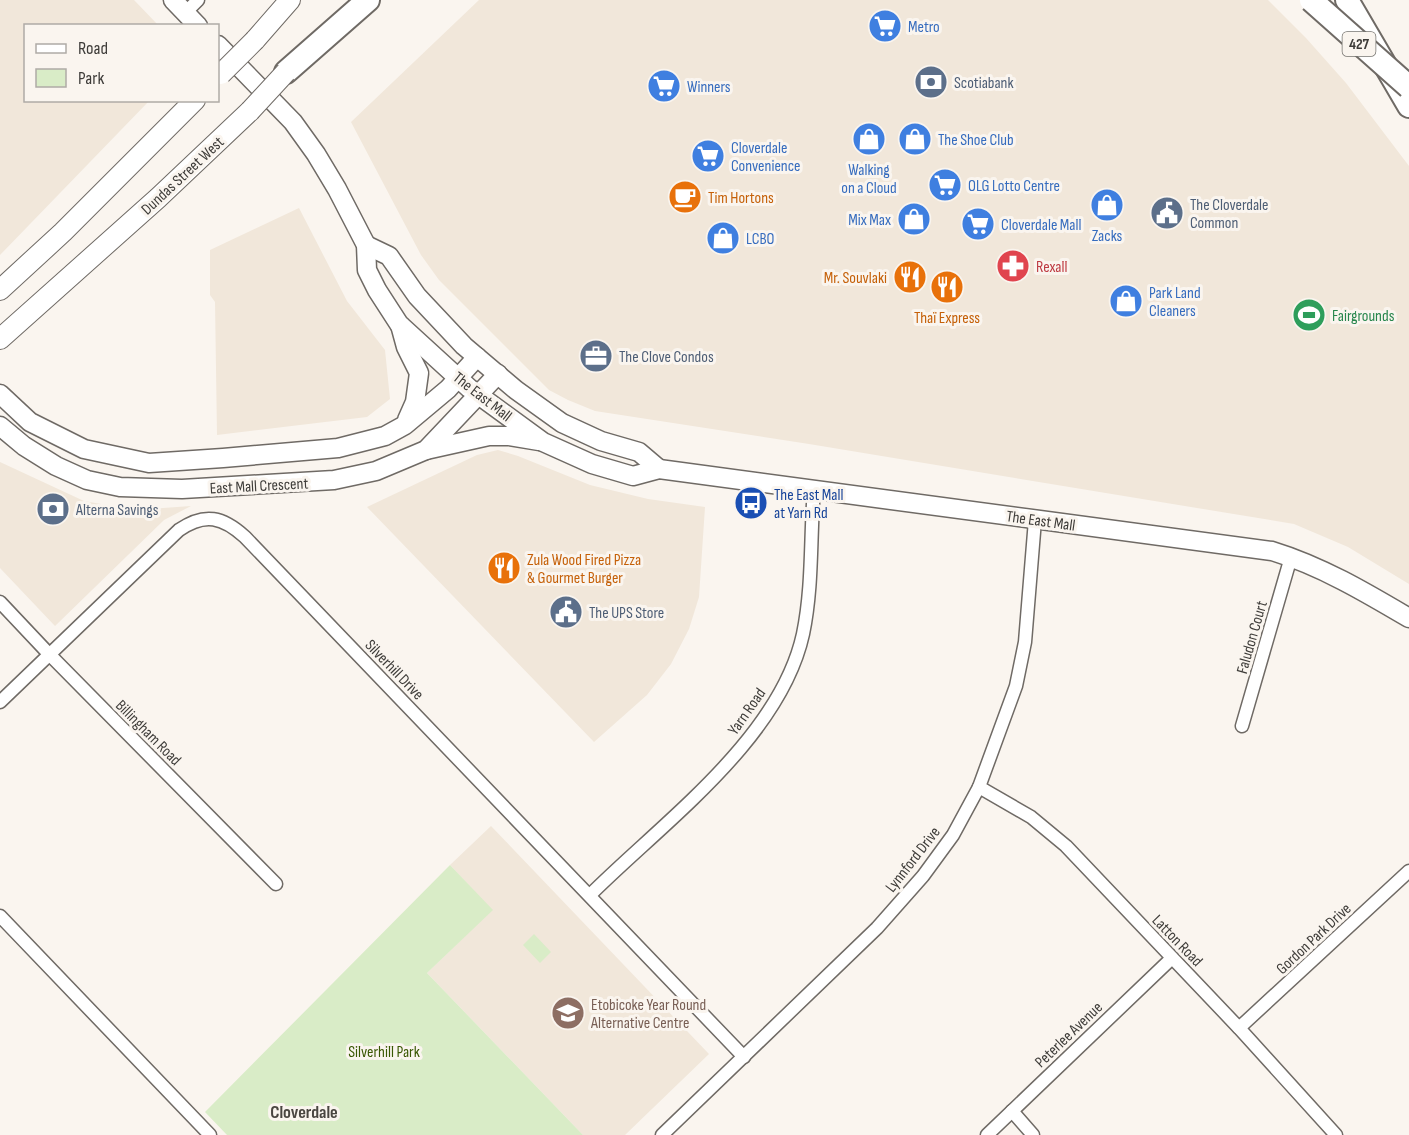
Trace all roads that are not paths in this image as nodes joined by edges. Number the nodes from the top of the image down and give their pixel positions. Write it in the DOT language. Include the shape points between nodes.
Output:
graph roads {
  1 [pos="290,0"];
  2 [pos="353,0"];
  3 [pos="368,0"];
  4 [pos="1311,0"];
  5 [pos="1347,0"];
  6 [pos="219,46"];
  7 [pos="286,72"];
  8 [pos="219,76"];
  9 [pos="1409,87"];
  10 [pos="193,102"];
  11 [pos="1409,106"];
  12 [pos="366,245"];
  13 [pos="0,290"];
  14 [pos="399,324"];
  15 [pos="0,339"];
  16 [pos="477,357"];
  17 [pos="498,374"];
  18 [pos="458,379"];
  19 [pos="0,394"];
  20 [pos="478,396"];
  21 [pos="405,425"];
  22 [pos="0,426"];
  23 [pos="543,442"];
  24 [pos="426,450"];
  25 [pos="658,469"];
  26 [pos="814,489"];
  27 [pos="1035,520"];
  28 [pos="1291,557"];
  29 [pos="0,602"];
  30 [pos="1409,618"];
  31 [pos="48,654"];
  32 [pos="0,702"];
  33 [pos="1242,726"];
  34 [pos="979,787"];
  35 [pos="1409,871"];
  36 [pos="276,884"];
  37 [pos="590,895"];
  38 [pos="0,916"];
  39 [pos="4,930"];
  40 [pos="1172,958"];
  41 [pos="1239,1028"];
  42 [pos="744,1057"];
  43 [pos="1012,1111"];
  44 [pos="210,1135"];
  45 [pos="662,1135"];
  46 [pos="987,1135"];
  47 [pos="1033,1135"];
  48 [pos="1336,1135"];
  1 -- 8 [label="main road, bridge"];
  2 -- 7 [label="main road, Dundas Street West"];
  3 -- 7 [label="highway"];
  4 -- 9 [label="highway, 427, bridge"];
  5 -- 11 [label="highway"];
  6 -- 12 [label="main road, The East Mall" via="293,122 337,189"];
  7 -- 15 [label="main road, Dundas Street West, bridge" via="158,198"];
  10 -- 13 [label="main road"];
  12 -- 14 [label="main road, The East Mall" via="367,270"];
  12 -- 16 [label="main road, The East Mall" via="389,256 417,296"];
  14 -- 18 [label="main road, The East Mall"];
  14 -- 21 [label="main road" via="419,373 415,402"];
  16 -- 17 [label="main road, The East Mall"];
  16 -- 18 [label="main road, East Mall Crescent"];
  17 -- 20 [label="main road, East Mall Crescent"];
  17 -- 25 [label="main road, The East Mall" via="562,423 601,441 639,452"];
  18 -- 20 [label="main road, The East Mall"];
  18 -- 21 [label="main road, East Mall Crescent"];
  19 -- 21 [label="main road, East Mall Crescent" via="30,422 84,449 149,463 338,448 385,436"];
  20 -- 23 [label="main road, The East Mall"];
  20 -- 24 [label="main road, East Mall Crescent"];
  22 -- 24 [label="main road, East Mall Crescent" via="56,466 87,480 120,487 182,489 334,480 376,471"];
  23 -- 24 [label="main road" via="489,436"];
  23 -- 25 [label="main road, The East Mall" via="592,464 633,476"];
  25 -- 26 [label="main road, The East Mall"];
  26 -- 27 [label="main road, The East Mall"];
  26 -- 37 [label="street, Yarn Road" via="807,613 802,637 776,699 732,759"];
  27 -- 28 [label="main road, The East Mall" via="1272,551"];
  27 -- 34 [label="street, Lynnford Drive" via="1025,642 1016,686"];
  28 -- 30 [label="main road, The East Mall"];
  28 -- 33 [label="street, Faludon Court"];
  29 -- 31 [label="street, Billingham Road"];
  31 -- 32 [label="street, Silverhill Drive"];
  31 -- 36 [label="street, Billingham Road"];
  31 -- 37 [label="street, Silverhill Drive" via="186,525 209,519 226,522 245,537"];
  34 -- 40 [label="street, Latton Road" via="1057,837"];
  34 -- 42 [label="street, Lynnford Drive" via="953,835 923,876 877,928"];
  35 -- 41 [label="street, Gordon Park Drive"];
  37 -- 42 [label="street, Silverhill Drive"];
  38 -- 39 [label="street"];
  39 -- 44 [label="street"];
  40 -- 41 [label="street, Latton Road"];
  40 -- 43 [label="street, Peterlee Avenue"];
  41 -- 48 [label="street, Latton Road"];
  42 -- 45 [label="street, Lynnford Drive"];
  43 -- 46 [label="street, Peterlee Avenue"];
  43 -- 47 [label="street"];
}
